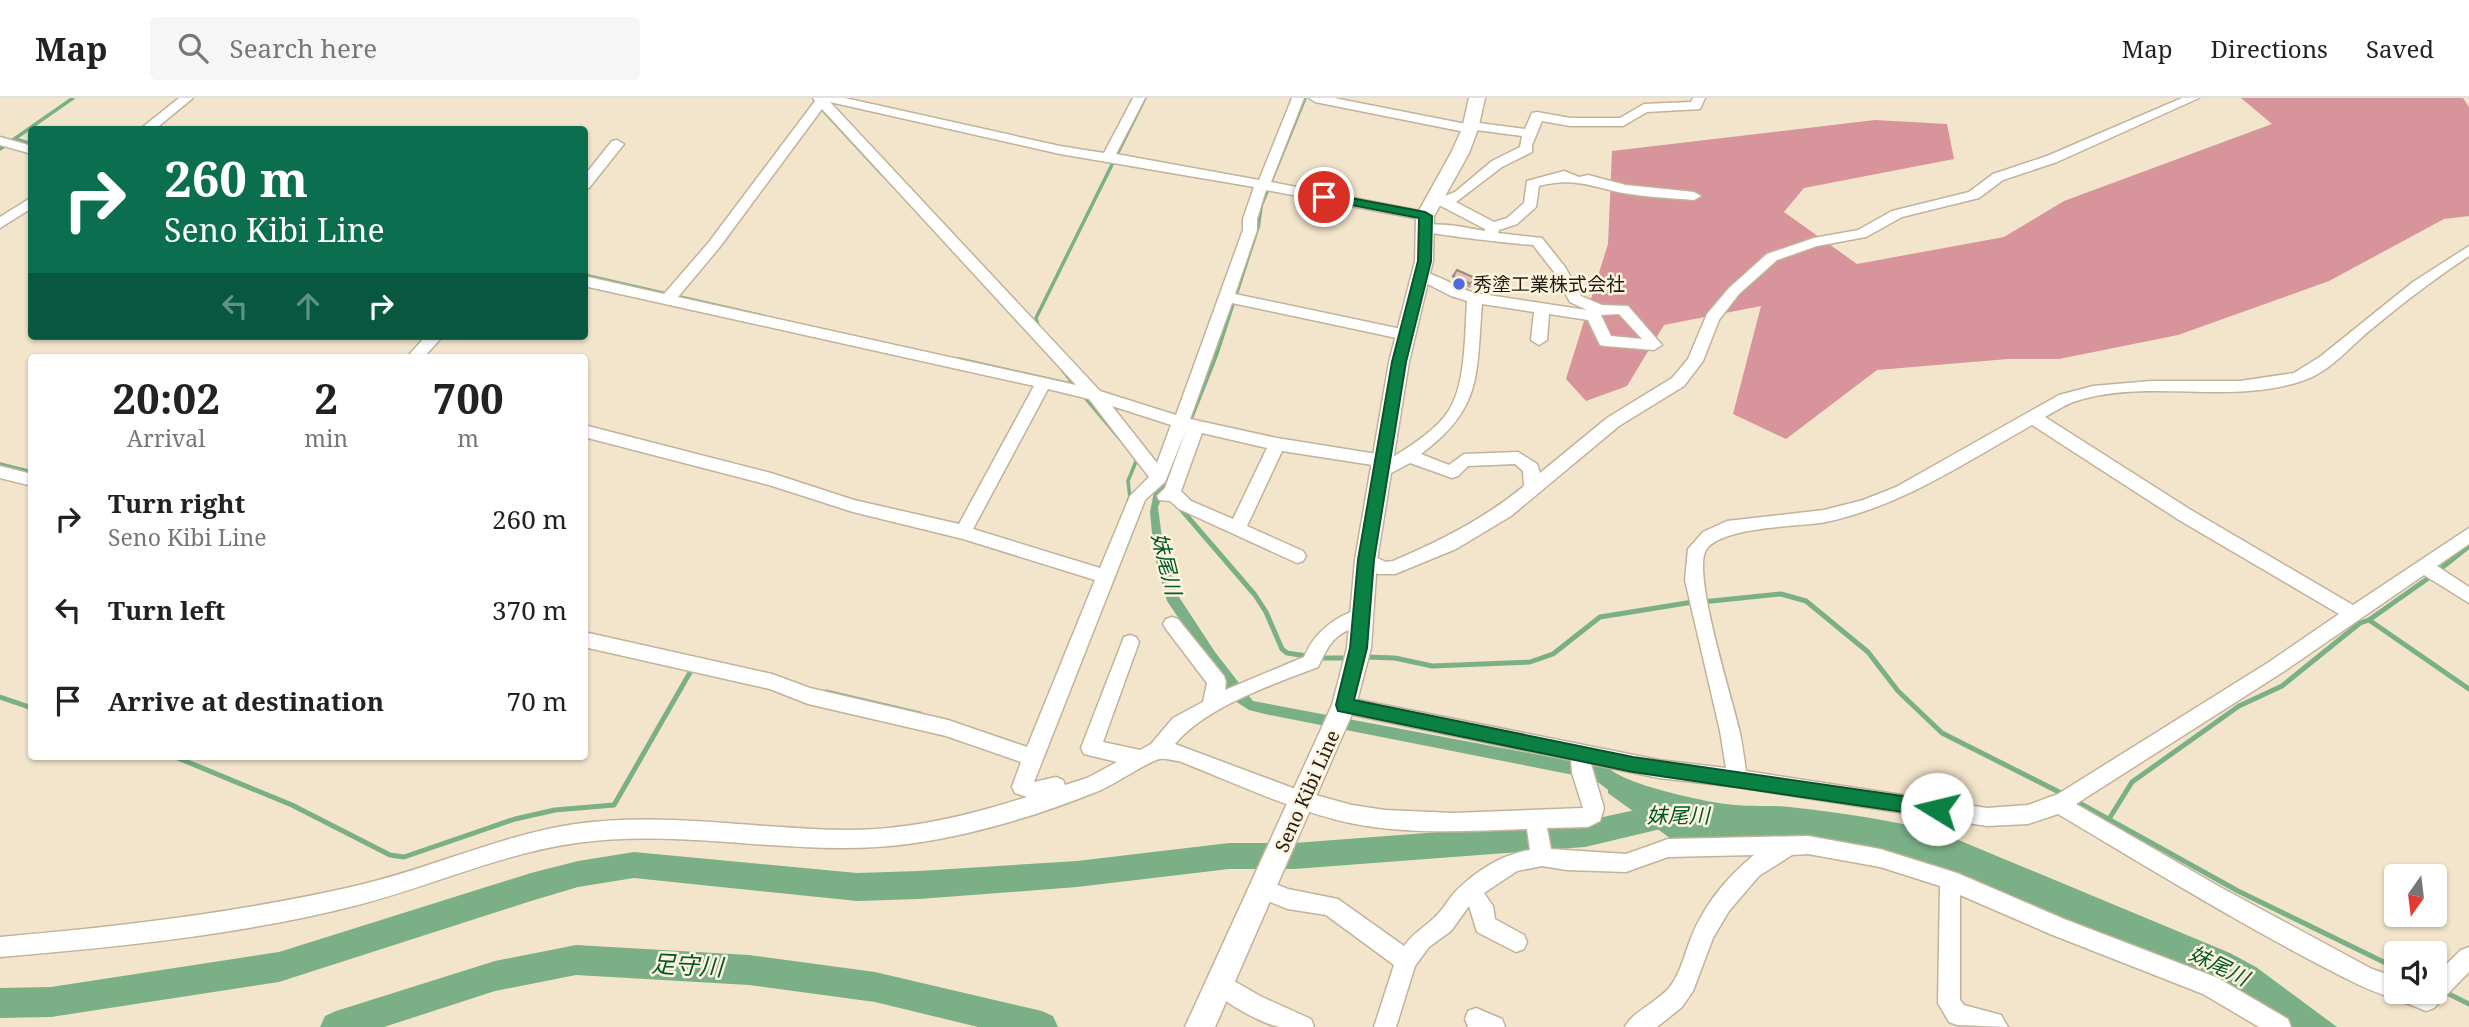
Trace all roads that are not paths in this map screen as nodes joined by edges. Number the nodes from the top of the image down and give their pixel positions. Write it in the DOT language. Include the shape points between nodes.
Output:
graph roads {
  1 [pos="187,98"];
  2 [pos="819,98"];
  3 [pos="1139,98"];
  4 [pos="1298,98"];
  5 [pos="1315,98"];
  6 [pos="1477,98"];
  7 [pos="1699,98"];
  8 [pos="2193,98"];
  9 [pos="150,126"];
  10 [pos="1470,127"];
  11 [pos="1530,133"];
  12 [pos="6,143"];
  13 [pos="617,144"];
  14 [pos="28,148"];
  15 [pos="1112,159"];
  16 [pos="588,180"];
  17 [pos="1265,186"];
  18 [pos="1694,196"];
  19 [pos="28,204"];
  20 [pos="1432,212"];
  21 [pos="0,223"];
  22 [pos="1492,232"];
  23 [pos="2469,250"];
  24 [pos="1421,275"];
  25 [pos="588,282"];
  26 [pos="669,297"];
  27 [pos="1232,298"];
  28 [pos="1475,298"];
  29 [pos="1542,309"];
  30 [pos="1406,335"];
  31 [pos="431,340"];
  32 [pos="1539,340"];
  33 [pos="418,354"];
  34 [pos="1044,383"];
  35 [pos="1085,393"];
  36 [pos="2034,418"];
  37 [pos="1190,424"];
  38 [pos="588,432"];
  39 [pos="1277,444"];
  40 [pos="1409,456"];
  41 [pos="1381,467"];
  42 [pos="0,472"];
  43 [pos="28,479"];
  44 [pos="1161,487"];
  45 [pos="1533,488"];
  46 [pos="1237,528"];
  47 [pos="964,530"];
  48 [pos="2469,535"];
  49 [pos="1297,555"];
  50 [pos="1366,560"];
  51 [pos="2424,566"];
  52 [pos="1102,576"];
  53 [pos="2469,596"];
  54 [pos="2352,613"];
  55 [pos="1361,615"];
  56 [pos="1172,624"];
  57 [pos="588,640"];
  58 [pos="1130,642"];
  59 [pos="1211,706"];
  60 [pos="1340,717"];
  61 [pos="1151,754"];
  62 [pos="1032,757"];
  63 [pos="1580,765"];
  64 [pos="1108,777"];
  65 [pos="1737,778"];
  66 [pos="1303,799"];
  67 [pos="2066,800"];
  68 [pos="1536,821"];
  69 [pos="1792,845"];
  70 [pos="1542,854"];
  71 [pos="1950,880"];
  72 [pos="1265,883"];
  73 [pos="1471,892"];
  74 [pos="1516,942"];
  75 [pos="0,947"];
  76 [pos="2469,957"];
  77 [pos="1406,961"];
  78 [pos="2447,979"];
  79 [pos="2384,984"];
  80 [pos="1217,989"];
  81 [pos="1200,1027"];
  82 [pos="1303,1027"];
  83 [pos="1385,1027"];
  84 [pos="1636,1027"];
  85 [pos="1997,1027"];
  86 [pos="2280,1027"];
  1 -- 9 [label="street"];
  2 -- 15 [label="street"];
  2 -- 26 [label="street" via="714,245"];
  2 -- 35 [label="street"];
  3 -- 15 [label="street"];
  4 -- 17 [label="street"];
  5 -- 10 [label="street"];
  6 -- 10 [label="main road, Seno Kibi Line"];
  7 -- 11 [label="street" via="1696,106 1689,108 1644,108 1623,122 1570,122 1537,116"];
  8 -- 45 [label="street" via="2052,159 1998,177 1973,195 1897,214 1861,234 1814,242 1772,257 1712,318 1688,372 1613,422"];
  10 -- 11 [label="street"];
  10 -- 20 [label="main road, Seno Kibi Line"];
  11 -- 20 [label="street" via="1527,149 1496,164"];
  12 -- 14 [label="street"];
  13 -- 16 [label="street"];
  15 -- 17 [label="street"];
  17 -- 20 [label="street"];
  17 -- 27 [label="street"];
  18 -- 22 [label="street" via="1625,189 1564,175 1532,184 1531,204"];
  19 -- 21 [label="street"];
  20 -- 22 [label="street"];
  20 -- 22 [label="street" via="1463,231"];
  20 -- 24 [label="main road, Seno Kibi Line"];
  22 -- 29 [label="street" via="1537,241 1575,299 1600,310 1623,309 1654,345 1605,341 1594,316"];
  23 -- 36 [label="street" via="2300,376 2268,384 2086,391"];
  24 -- 28 [label="street"];
  24 -- 30 [label="main road, Seno Kibi Line"];
  25 -- 26 [label="street"];
  26 -- 34 [label="street"];
  27 -- 30 [label="street"];
  27 -- 37 [label="street"];
  28 -- 29 [label="street"];
  28 -- 40 [label="street" via="1459,408"];
  29 -- 32 [label="street"];
  30 -- 41 [label="main road, Seno Kibi Line"];
  31 -- 33 [label="street"];
  34 -- 35 [label="street"];
  34 -- 47 [label="street"];
  35 -- 37 [label="street"];
  35 -- 44 [label="street"];
  36 -- 54 [label="street" via="2185,515"];
  36 -- 65 [label="street" via="1866,506 1727,528 1697,549 1694,580"];
  37 -- 39 [label="street"];
  37 -- 44 [label="street"];
  38 -- 47 [label="street" via="771,479 853,506"];
  39 -- 41 [label="street"];
  39 -- 46 [label="street"];
  40 -- 41 [label="street"];
  40 -- 45 [label="street" via="1451,472 1464,460 1518,458 1531,468"];
  41 -- 50 [label="main road, Seno Kibi Line"];
  42 -- 43 [label="street"];
  44 -- 46 [label="street" via="1185,505"];
  44 -- 52 [label="street" via="1138,496"];
  45 -- 50 [label="street" via="1450,544 1395,567 1384,569"];
  46 -- 49 [label="street"];
  47 -- 52 [label="street"];
  48 -- 51 [label="street"];
  50 -- 55 [label="main road, Seno Kibi Line"];
  51 -- 53 [label="street"];
  51 -- 54 [label="street"];
  52 -- 62 [label="street"];
  54 -- 67 [label="street" via="2276,667"];
  55 -- 59 [label="street" via="1332,630 1314,657"];
  55 -- 60 [label="main road, Seno Kibi Line" via="1357,658"];
  56 -- 59 [label="street" via="1217,682"];
  57 -- 62 [label="street" via="948,728"];
  58 -- 61 [label="street" via="1091,748"];
  59 -- 61 [label="street" via="1180,724"];
  60 -- 63 [label="street"];
  60 -- 66 [label="main road, Seno Kibi Line"];
  61 -- 64 [label="street"];
  61 -- 66 [label="street" via="1180,753"];
  62 -- 64 [label="street" via="1022,787 1035,791"];
  63 -- 65 [label="street"];
  63 -- 68 [label="street" via="1594,802 1593,815"];
  64 -- 75 [label="street" via="991,818 915,834 852,839 631,829 578,834 531,841 429,876 327,902 127,936"];
  65 -- 67 [label="street" via="1987,817 2036,814"];
  66 -- 68 [label="street" via="1386,818"];
  66 -- 72 [label="main road, Seno Kibi Line"];
  67 -- 79 [label="street" via="2213,894"];
  68 -- 70 [label="street"];
  69 -- 70 [label="street" via="1668,848 1611,864"];
  69 -- 71 [label="street" via="1880,858"];
  69 -- 84 [label="street" via="1773,852 1724,898 1678,993 1656,1017"];
  70 -- 73 [label="street" via="1513,862"];
  71 -- 85 [label="street" via="1948,1003 1957,1014"];
  71 -- 86 [label="street" via="2210,986"];
  72 -- 77 [label="street" via="1288,899 1331,906"];
  72 -- 80 [label="main road, Seno Kibi Line"];
  73 -- 74 [label="street" via="1482,906 1485,925"];
  73 -- 77 [label="street" via="1443,924 1413,948"];
  76 -- 78 [label="street"];
  77 -- 83 [label="street"];
  80 -- 81 [label="main road, Seno Kibi Line"];
  80 -- 82 [label="street"];
}
